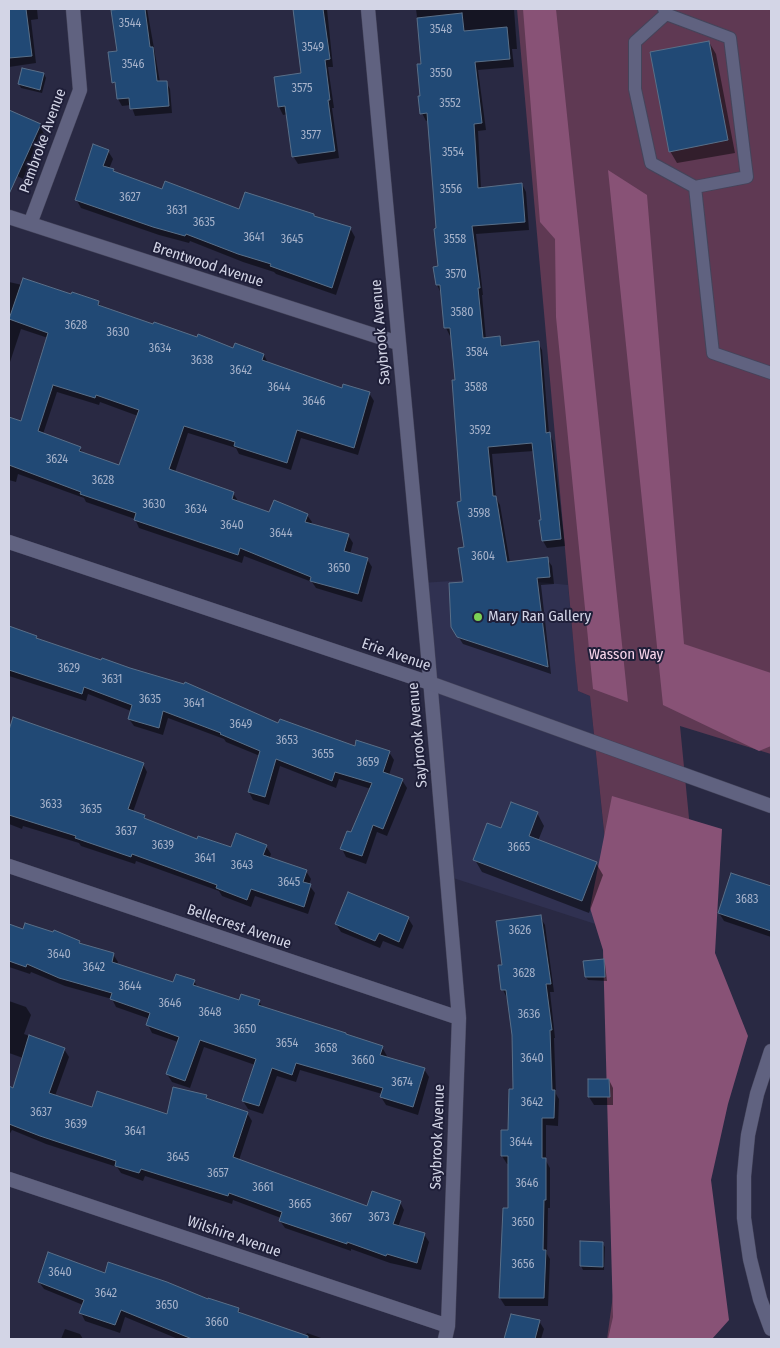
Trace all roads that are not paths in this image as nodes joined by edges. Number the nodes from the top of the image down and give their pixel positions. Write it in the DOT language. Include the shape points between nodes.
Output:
graph roads {
  1 [pos="73,9"];
  2 [pos="368,9"];
  3 [pos="665,11"];
  4 [pos="695,187"];
  5 [pos="9,218"];
  6 [pos="30,224"];
  7 [pos="398,343"];
  8 [pos="771,373"];
  9 [pos="9,542"];
  10 [pos="430,683"];
  11 [pos="771,806"];
  12 [pos="9,866"];
  13 [pos="459,1018"];
  14 [pos="771,1052"];
  15 [pos="9,1179"];
  16 [pos="771,1329"];
  17 [pos="447,1333"];
  1 -- 6 [label="street, Pembroke Avenue" via="80,90"];
  2 -- 7 [label="street, Saybrook Avenue"];
  3 -- 4 [label="lane" via="635,42 635,90 651,163"];
  3 -- 4 [label="lane" via="730,38 747,178"];
  4 -- 8 [label="lane" via="713,353"];
  5 -- 6 [label="street, Brentwood Avenue"];
  6 -- 7 [label="street, Brentwood Avenue"];
  7 -- 10 [label="street, Saybrook Avenue"];
  9 -- 10 [label="street, Erie Avenue"];
  10 -- 11 [label="street, Erie Avenue"];
  10 -- 13 [label="street, Saybrook Avenue"];
  12 -- 13 [label="street, Bellecrest Avenue"];
  13 -- 17 [label="street, Saybrook Avenue"];
  14 -- 16 [label="street" via="751,1118 744,1176 744,1218 750,1259"];
  15 -- 17 [label="street, Wilshire Avenue"];
}
